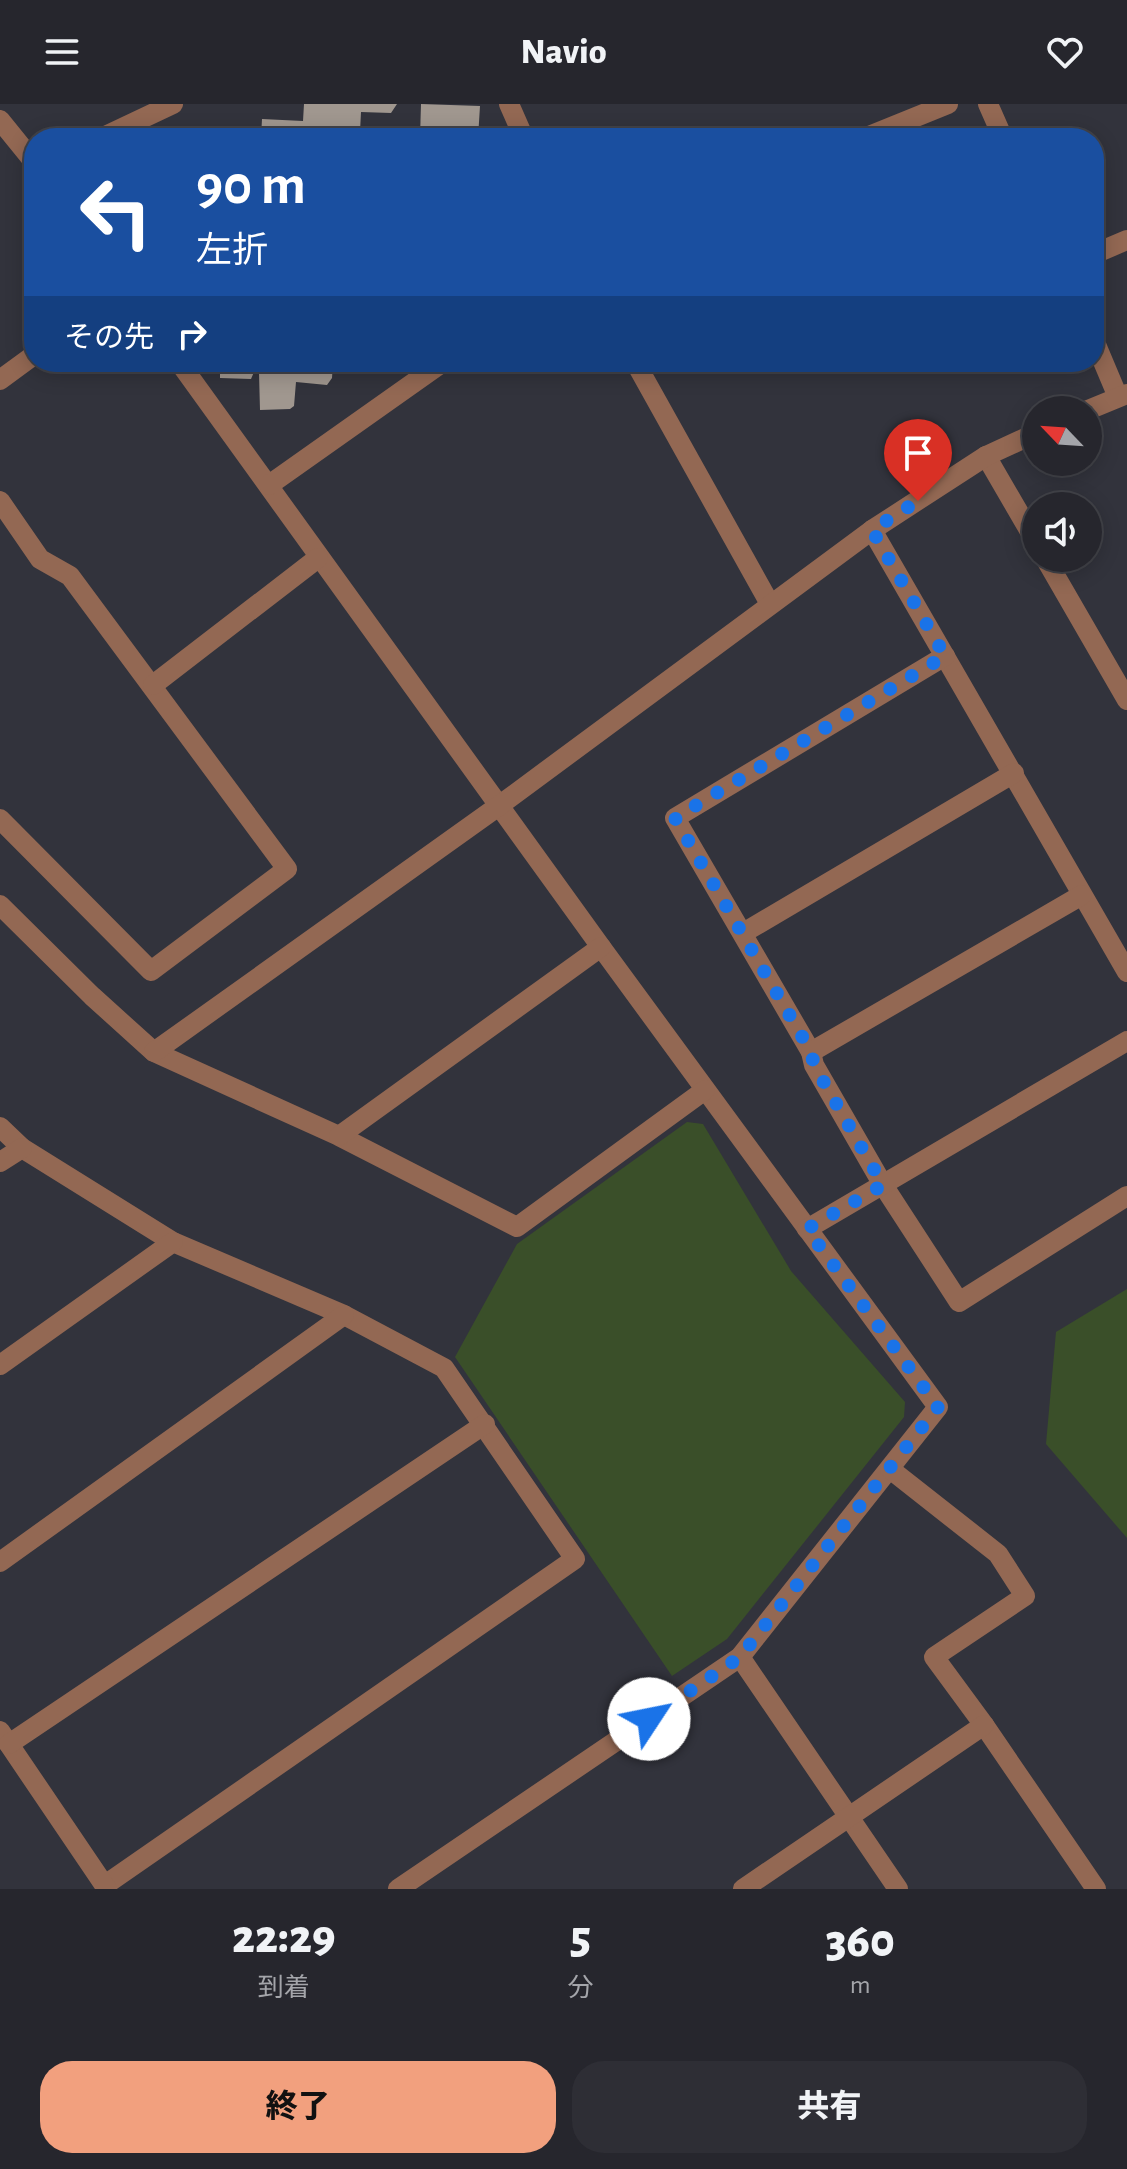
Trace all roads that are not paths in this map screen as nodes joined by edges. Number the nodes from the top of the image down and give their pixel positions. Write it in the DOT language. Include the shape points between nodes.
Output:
graph roads {
  1 [pos="173,104"];
  2 [pos="509,104"];
  3 [pos="948,104"];
  4 [pos="988,104"];
  5 [pos="0,120"];
  6 [pos="122,128"];
  7 [pos="520,128"];
  8 [pos="889,128"];
  9 [pos="999,128"];
  10 [pos="24,150"];
  11 [pos="1127,240"];
  12 [pos="1104,250"];
  13 [pos="1104,359"];
  14 [pos="24,362"];
  15 [pos="186,372"];
  16 [pos="429,372"];
  17 [pos="641,372"];
  18 [pos="0,380"];
  19 [pos="1123,395"];
  20 [pos="1102,404"];
  21 [pos="1022,439"];
  22 [pos="986,456"];
  23 [pos="269,485"];
  24 [pos="0,501"];
  25 [pos="1022,518"];
  26 [pos="872,530"];
  27 [pos="318,558"];
  28 [pos="1053,572"];
  29 [pos="770,604"];
  30 [pos="945,656"];
  31 [pos="153,685"];
  32 [pos="1127,700"];
  33 [pos="1014,773"];
  34 [pos="500,805"];
  35 [pos="0,819"];
  36 [pos="1082,895"];
  37 [pos="5,919"];
  38 [pos="743,933"];
  39 [pos="601,947"];
  40 [pos="1127,972"];
  41 [pos="1127,1041"];
  42 [pos="154,1052"];
  43 [pos="811,1052"];
  44 [pos="705,1090"];
  45 [pos="0,1127"];
  46 [pos="339,1136"];
  47 [pos="22,1148"];
  48 [pos="0,1162"];
  49 [pos="883,1185"];
  50 [pos="1127,1196"];
  51 [pos="807,1229"];
  52 [pos="173,1242"];
  53 [pos="344,1315"];
  54 [pos="0,1365"];
  55 [pos="485,1424"];
  56 [pos="890,1469"];
  57 [pos="0,1562"];
  58 [pos="740,1657"];
  59 [pos="984,1725"];
  60 [pos="4,1737"];
  61 [pos="848,1818"];
  62 [pos="106,1887"];
  63 [pos="398,1889"];
  64 [pos="743,1889"];
  65 [pos="898,1889"];
  66 [pos="1096,1889"];
  1 -- 6 [label="street"];
  2 -- 7 [label="street"];
  3 -- 8 [label="street"];
  4 -- 9 [label="street"];
  5 -- 10 [label="street"];
  11 -- 12 [label="street"];
  13 -- 19 [label="street"];
  14 -- 18 [label="street"];
  15 -- 23 [label="street"];
  16 -- 23 [label="street"];
  17 -- 29 [label="street"];
  19 -- 20 [label="street"];
  21 -- 22 [label="street"];
  22 -- 25 [label="street"];
  22 -- 26 [label="street"];
  23 -- 27 [label="street"];
  24 -- 31 [label="street" via="40,559 70,576"];
  26 -- 29 [label="street"];
  26 -- 30 [label="street"];
  27 -- 31 [label="street"];
  27 -- 34 [label="street"];
  28 -- 32 [label="street"];
  29 -- 34 [label="street"];
  30 -- 33 [label="street"];
  30 -- 38 [label="street" via="675,818"];
  31 -- 35 [label="street" via="287,869 151,971"];
  33 -- 36 [label="street"];
  33 -- 38 [label="street"];
  34 -- 39 [label="street"];
  34 -- 42 [label="street"];
  36 -- 40 [label="street"];
  36 -- 43 [label="street"];
  37 -- 42 [label="street"];
  38 -- 43 [label="street"];
  39 -- 44 [label="street"];
  39 -- 46 [label="street"];
  41 -- 49 [label="street"];
  42 -- 46 [label="street"];
  43 -- 49 [label="street"];
  44 -- 46 [label="street" via="517,1227"];
  44 -- 51 [label="street"];
  45 -- 47 [label="street"];
  47 -- 48 [label="street"];
  47 -- 52 [label="street"];
  49 -- 50 [label="street" via="959,1302"];
  49 -- 51 [label="street"];
  51 -- 56 [label="street" via="938,1407"];
  52 -- 53 [label="street"];
  52 -- 54 [label="street"];
  53 -- 55 [label="street" via="444,1368"];
  53 -- 57 [label="street"];
  55 -- 60 [label="street"];
  55 -- 62 [label="street" via="575,1559"];
  56 -- 58 [label="street"];
  56 -- 59 [label="street" via="998,1554 1025,1596 934,1657"];
  58 -- 61 [label="street"];
  58 -- 63 [label="street"];
  59 -- 61 [label="street"];
  59 -- 66 [label="street"];
  60 -- 62 [label="street"];
  61 -- 64 [label="street"];
  61 -- 65 [label="street"];
}
